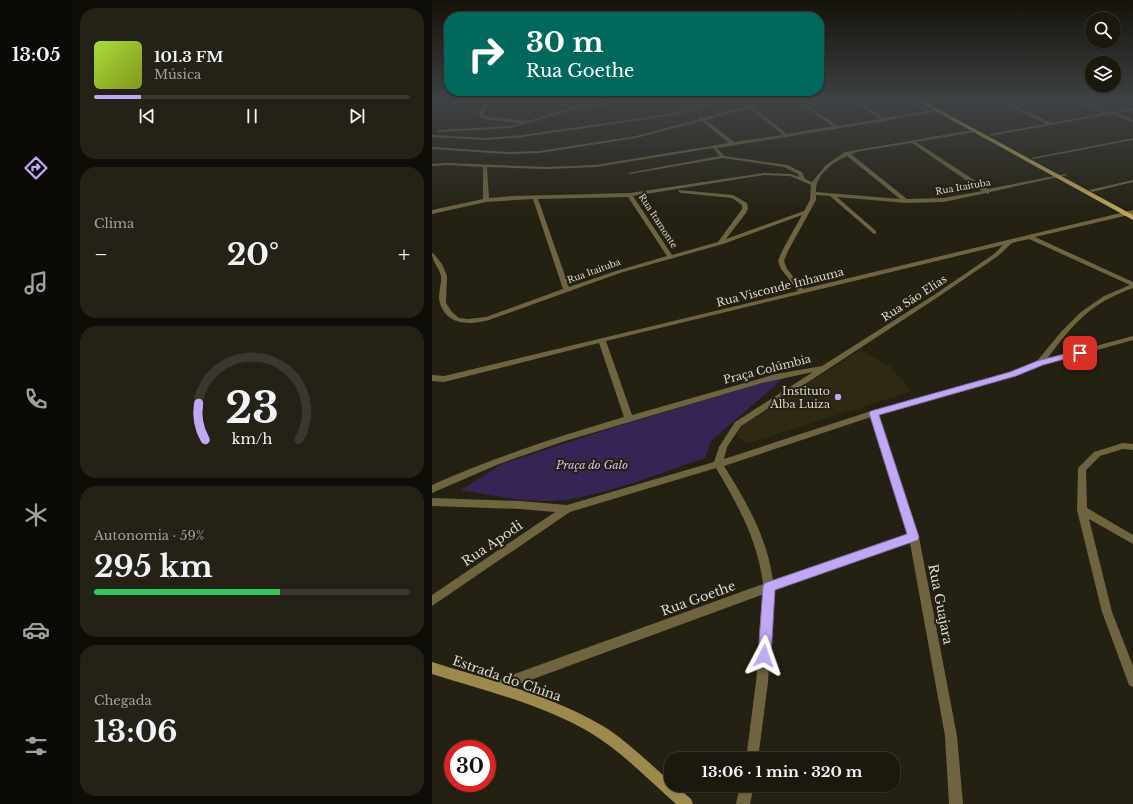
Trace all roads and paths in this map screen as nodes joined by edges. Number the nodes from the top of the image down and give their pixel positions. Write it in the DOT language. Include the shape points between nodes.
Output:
graph roads {
  1 [pos="620,140"];
  2 [pos="728,140"];
  3 [pos="759,140"];
  4 [pos="921,140"];
  5 [pos="988,140"];
  6 [pos="998,140"];
  7 [pos="1130,140"];
  8 [pos="912,141"];
  9 [pos="733,144"];
  10 [pos="714,147"];
  11 [pos="432,148"];
  12 [pos="847,153"];
  13 [pos="723,157"];
  14 [pos="1033,158"];
  15 [pos="432,165"];
  16 [pos="485,166"];
  17 [pos="630,173"];
  18 [pos="1065,175"];
  19 [pos="1056,177"];
  20 [pos="803,180"];
  21 [pos="1133,181"];
  22 [pos="813,184"];
  23 [pos="670,189"];
  24 [pos="1092,190"];
  25 [pos="988,192"];
  26 [pos="814,193"];
  27 [pos="630,195"];
  28 [pos="832,195"];
  29 [pos="535,198"];
  30 [pos="486,200"];
  31 [pos="906,201"];
  32 [pos="432,212"];
  33 [pos="806,212"];
  34 [pos="1131,213"];
  35 [pos="1133,218"];
  36 [pos="874,232"];
  37 [pos="1029,237"];
  38 [pos="1011,241"];
  39 [pos="721,243"];
  40 [pos="432,255"];
  41 [pos="670,257"];
  42 [pos="1133,285"];
  43 [pos="567,290"];
  44 [pos="802,292"];
  45 [pos="1133,338"];
  46 [pos="602,340"];
  47 [pos="1040,363"];
  48 [pos="826,368"];
  49 [pos="432,378"];
  50 [pos="874,413"];
  51 [pos="629,418"];
  52 [pos="1133,447"];
  53 [pos="718,464"];
  54 [pos="432,489"];
  55 [pos="432,502"];
  56 [pos="567,508"];
  57 [pos="1082,510"];
  58 [pos="914,537"];
  59 [pos="1133,540"];
  60 [pos="769,586"];
  61 [pos="432,601"];
  62 [pos="432,668"];
  63 [pos="1133,681"];
  64 [pos="494,688"];
  65 [pos="753,752"];
  66 [pos="746,792"];
  67 [pos="686,804"];
  68 [pos="743,804"];
  69 [pos="956,804"];
  1 -- 11 [label="street" via="540,152 507,153"];
  2 -- 9 [label="street"];
  3 -- 9 [label="street"];
  4 -- 8 [label="street"];
  5 -- 19 [label="main road"];
  6 -- 14 [label="main road"];
  7 -- 14 [label="street"];
  8 -- 12 [label="street"];
  8 -- 25 [label="street"];
  9 -- 10 [label="street"];
  10 -- 13 [label="street"];
  10 -- 16 [label="street" via="596,166"];
  12 -- 22 [label="street" via="830,163"];
  12 -- 31 [label="street"];
  13 -- 17 [label="street"];
  13 -- 20 [label="street" via="785,166 800,173"];
  14 -- 18 [label="main road"];
  15 -- 16 [label="street"];
  16 -- 30 [label="street"];
  18 -- 19 [label="street, Rua Itaituba"];
  18 -- 24 [label="main road"];
  19 -- 25 [label="street, Rua Itaituba"];
  19 -- 34 [label="main road"];
  20 -- 22 [label="street"];
  20 -- 23 [label="street" via="791,175 764,174"];
  21 -- 24 [label="street"];
  22 -- 26 [label="street"];
  23 -- 27 [label="street"];
  23 -- 39 [label="street" via="733,197 745,204 746,209"];
  24 -- 34 [label="main road"];
  25 -- 31 [label="street, Rua Itaituba" via="944,200"];
  26 -- 28 [label="street, Rua Itaituba"];
  26 -- 33 [label="street"];
  27 -- 29 [label="street"];
  27 -- 41 [label="street, Rua Itamonte"];
  28 -- 31 [label="street, Rua Itaituba"];
  28 -- 36 [label="street"];
  29 -- 30 [label="street"];
  29 -- 43 [label="street"];
  30 -- 32 [label="street"];
  33 -- 39 [label="street, Rua Itaituba"];
  33 -- 44 [label="street" via="781,261 784,269"];
  34 -- 35 [label="main road"];
  34 -- 37 [label="street, Rua Visconde Inhauma"];
  37 -- 38 [label="street, Rua Visconde Inhauma"];
  37 -- 42 [label="street"];
  38 -- 44 [label="street, Rua Visconde Inhauma"];
  38 -- 48 [label="street, Rua Sāo Elias" via="973,271"];
  39 -- 41 [label="street, Rua Itaituba"];
  40 -- 43 [label="street, Rua Itaituba" via="444,276 443,303 457,320 468,322 487,319"];
  41 -- 43 [label="street, Rua Itaituba"];
  42 -- 47 [label="street" via="1106,297 1083,313 1063,333"];
  44 -- 46 [label="street, Rua Visconde Inhauma"];
  45 -- 47 [label="street"];
  46 -- 49 [label="street, Rua Visconde Inhauma" via="494,368"];
  46 -- 51 [label="street"];
  47 -- 50 [label="street" via="1013,374"];
  48 -- 51 [label="street, Praça Colúmbia" via="792,373"];
  48 -- 53 [label="street, Praça Colúmbia" via="738,424 723,446"];
  50 -- 53 [label="street"];
  50 -- 58 [label="street, Rua Guajara"];
  51 -- 54 [label="street, Praça Colúmbia" via="487,464"];
  52 -- 57 [label="street" via="1123,446 1097,454 1082,469"];
  53 -- 56 [label="street"];
  53 -- 60 [label="street" via="751,521 763,555"];
  55 -- 56 [label="street"];
  56 -- 61 [label="street, Rua Apodi"];
  57 -- 59 [label="street"];
  57 -- 63 [label="street" via="1107,612"];
  58 -- 60 [label="street, Rua Goethe"];
  58 -- 69 [label="street, Rua Guajara" via="951,736"];
  60 -- 64 [label="street, Rua Goethe"];
  60 -- 65 [label="street" via="761,699"];
  62 -- 64 [label="main road, Estrada do China"];
  64 -- 67 [label="main road, Estrada do China" via="532,700 599,730"];
  66 -- 68 [label="street"];
}
